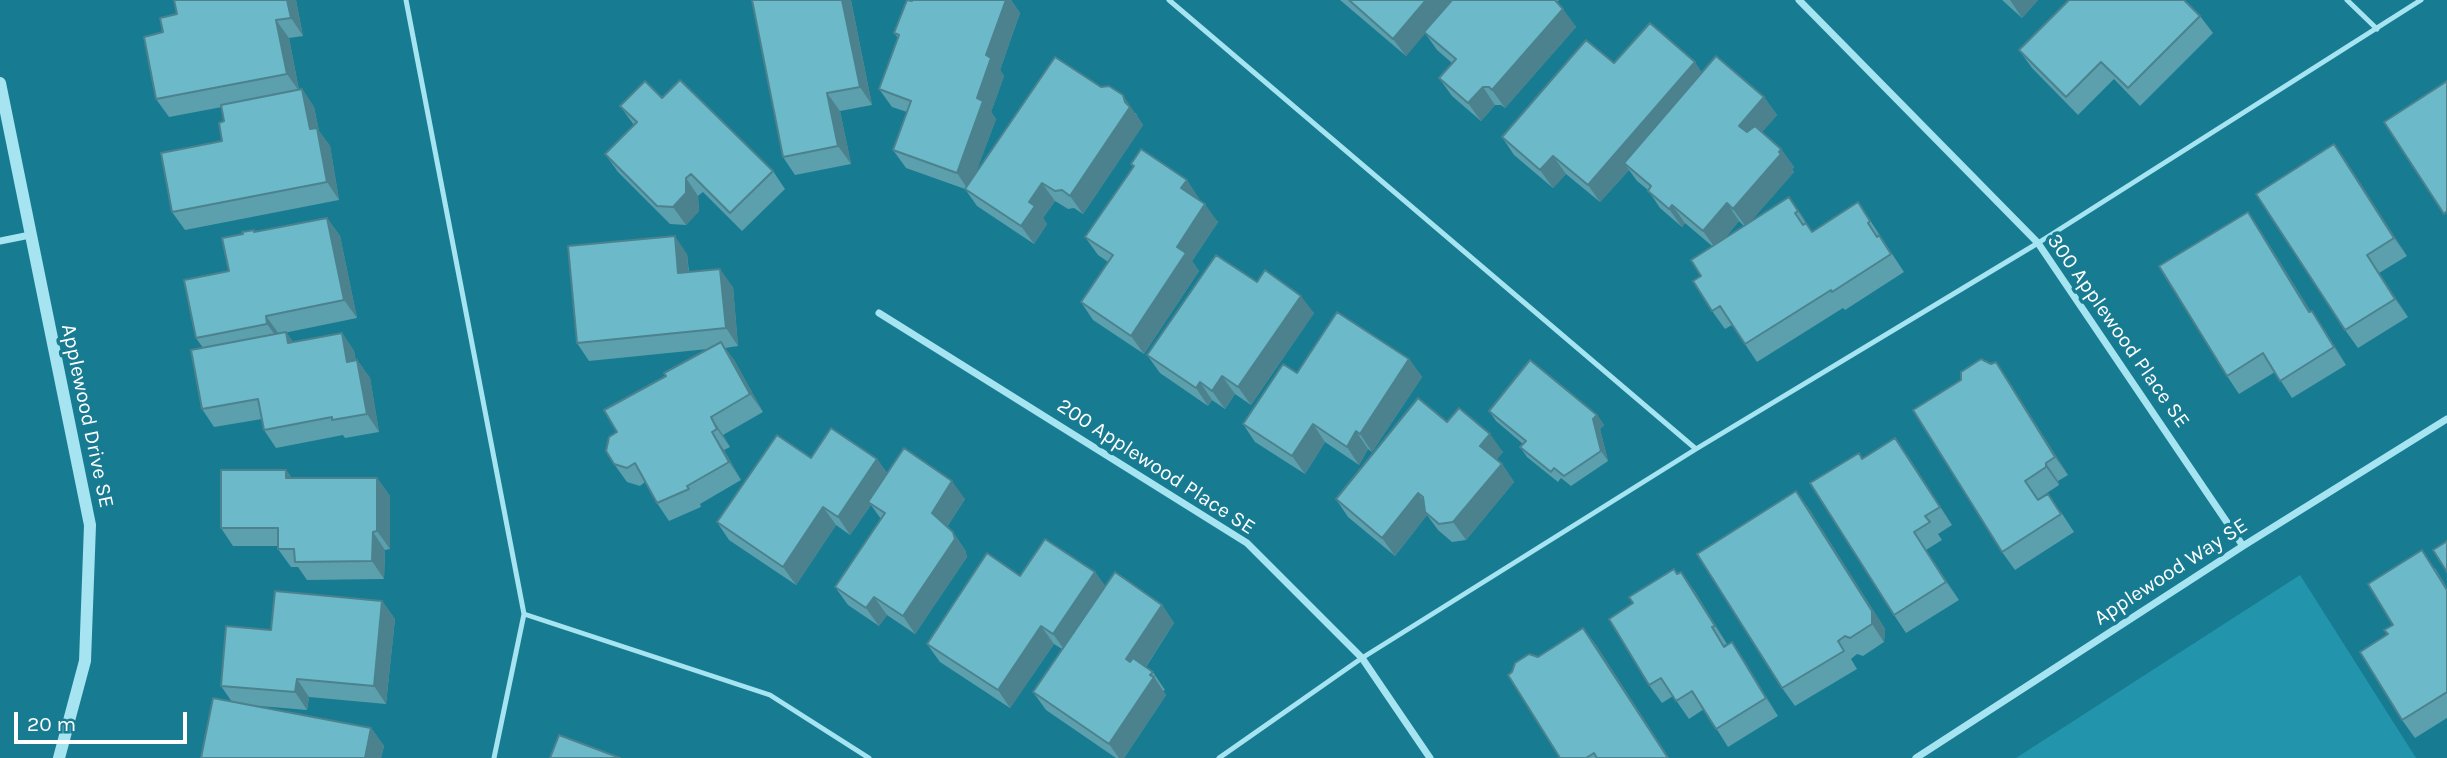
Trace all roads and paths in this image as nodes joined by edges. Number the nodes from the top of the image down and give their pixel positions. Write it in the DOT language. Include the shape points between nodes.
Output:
graph roads {
  1 [pos="405,0"];
  2 [pos="1169,0"];
  3 [pos="1798,0"];
  4 [pos="2347,0"];
  5 [pos="2421,0"];
  6 [pos="2377,29"];
  7 [pos="0,83"];
  8 [pos="30,235"];
  9 [pos="0,241"];
  10 [pos="2038,243"];
  11 [pos="879,313"];
  12 [pos="2447,419"];
  13 [pos="1696,449"];
  14 [pos="2243,546"];
  15 [pos="524,614"];
  16 [pos="1362,658"];
  17 [pos="60,758"];
  18 [pos="494,758"];
  19 [pos="869,758"];
  20 [pos="1219,758"];
  21 [pos="1430,758"];
  22 [pos="1916,758"];
  1 -- 15 [label="lane"];
  2 -- 13 [label="lane"];
  3 -- 10 [label="street, 300 Applewood Place SE"];
  4 -- 6 [label="lane"];
  5 -- 6 [label="lane"];
  6 -- 10 [label="lane"];
  7 -- 8 [label="street, Applewood Drive SE"];
  8 -- 9 [label="street"];
  8 -- 17 [label="street, Applewood Drive SE" via="90,525 85,661"];
  10 -- 13 [label="lane"];
  10 -- 14 [label="street, 300 Applewood Place SE"];
  11 -- 16 [label="street, 200 Applewood Place SE" via="1247,543"];
  12 -- 14 [label="street, Applewood Way SE"];
  13 -- 16 [label="lane"];
  14 -- 22 [label="street, Applewood Way SE"];
  15 -- 18 [label="lane"];
  15 -- 19 [label="lane" via="770,695"];
  16 -- 20 [label="lane"];
  16 -- 21 [label="street, 200 Applewood Place SE"];
}
